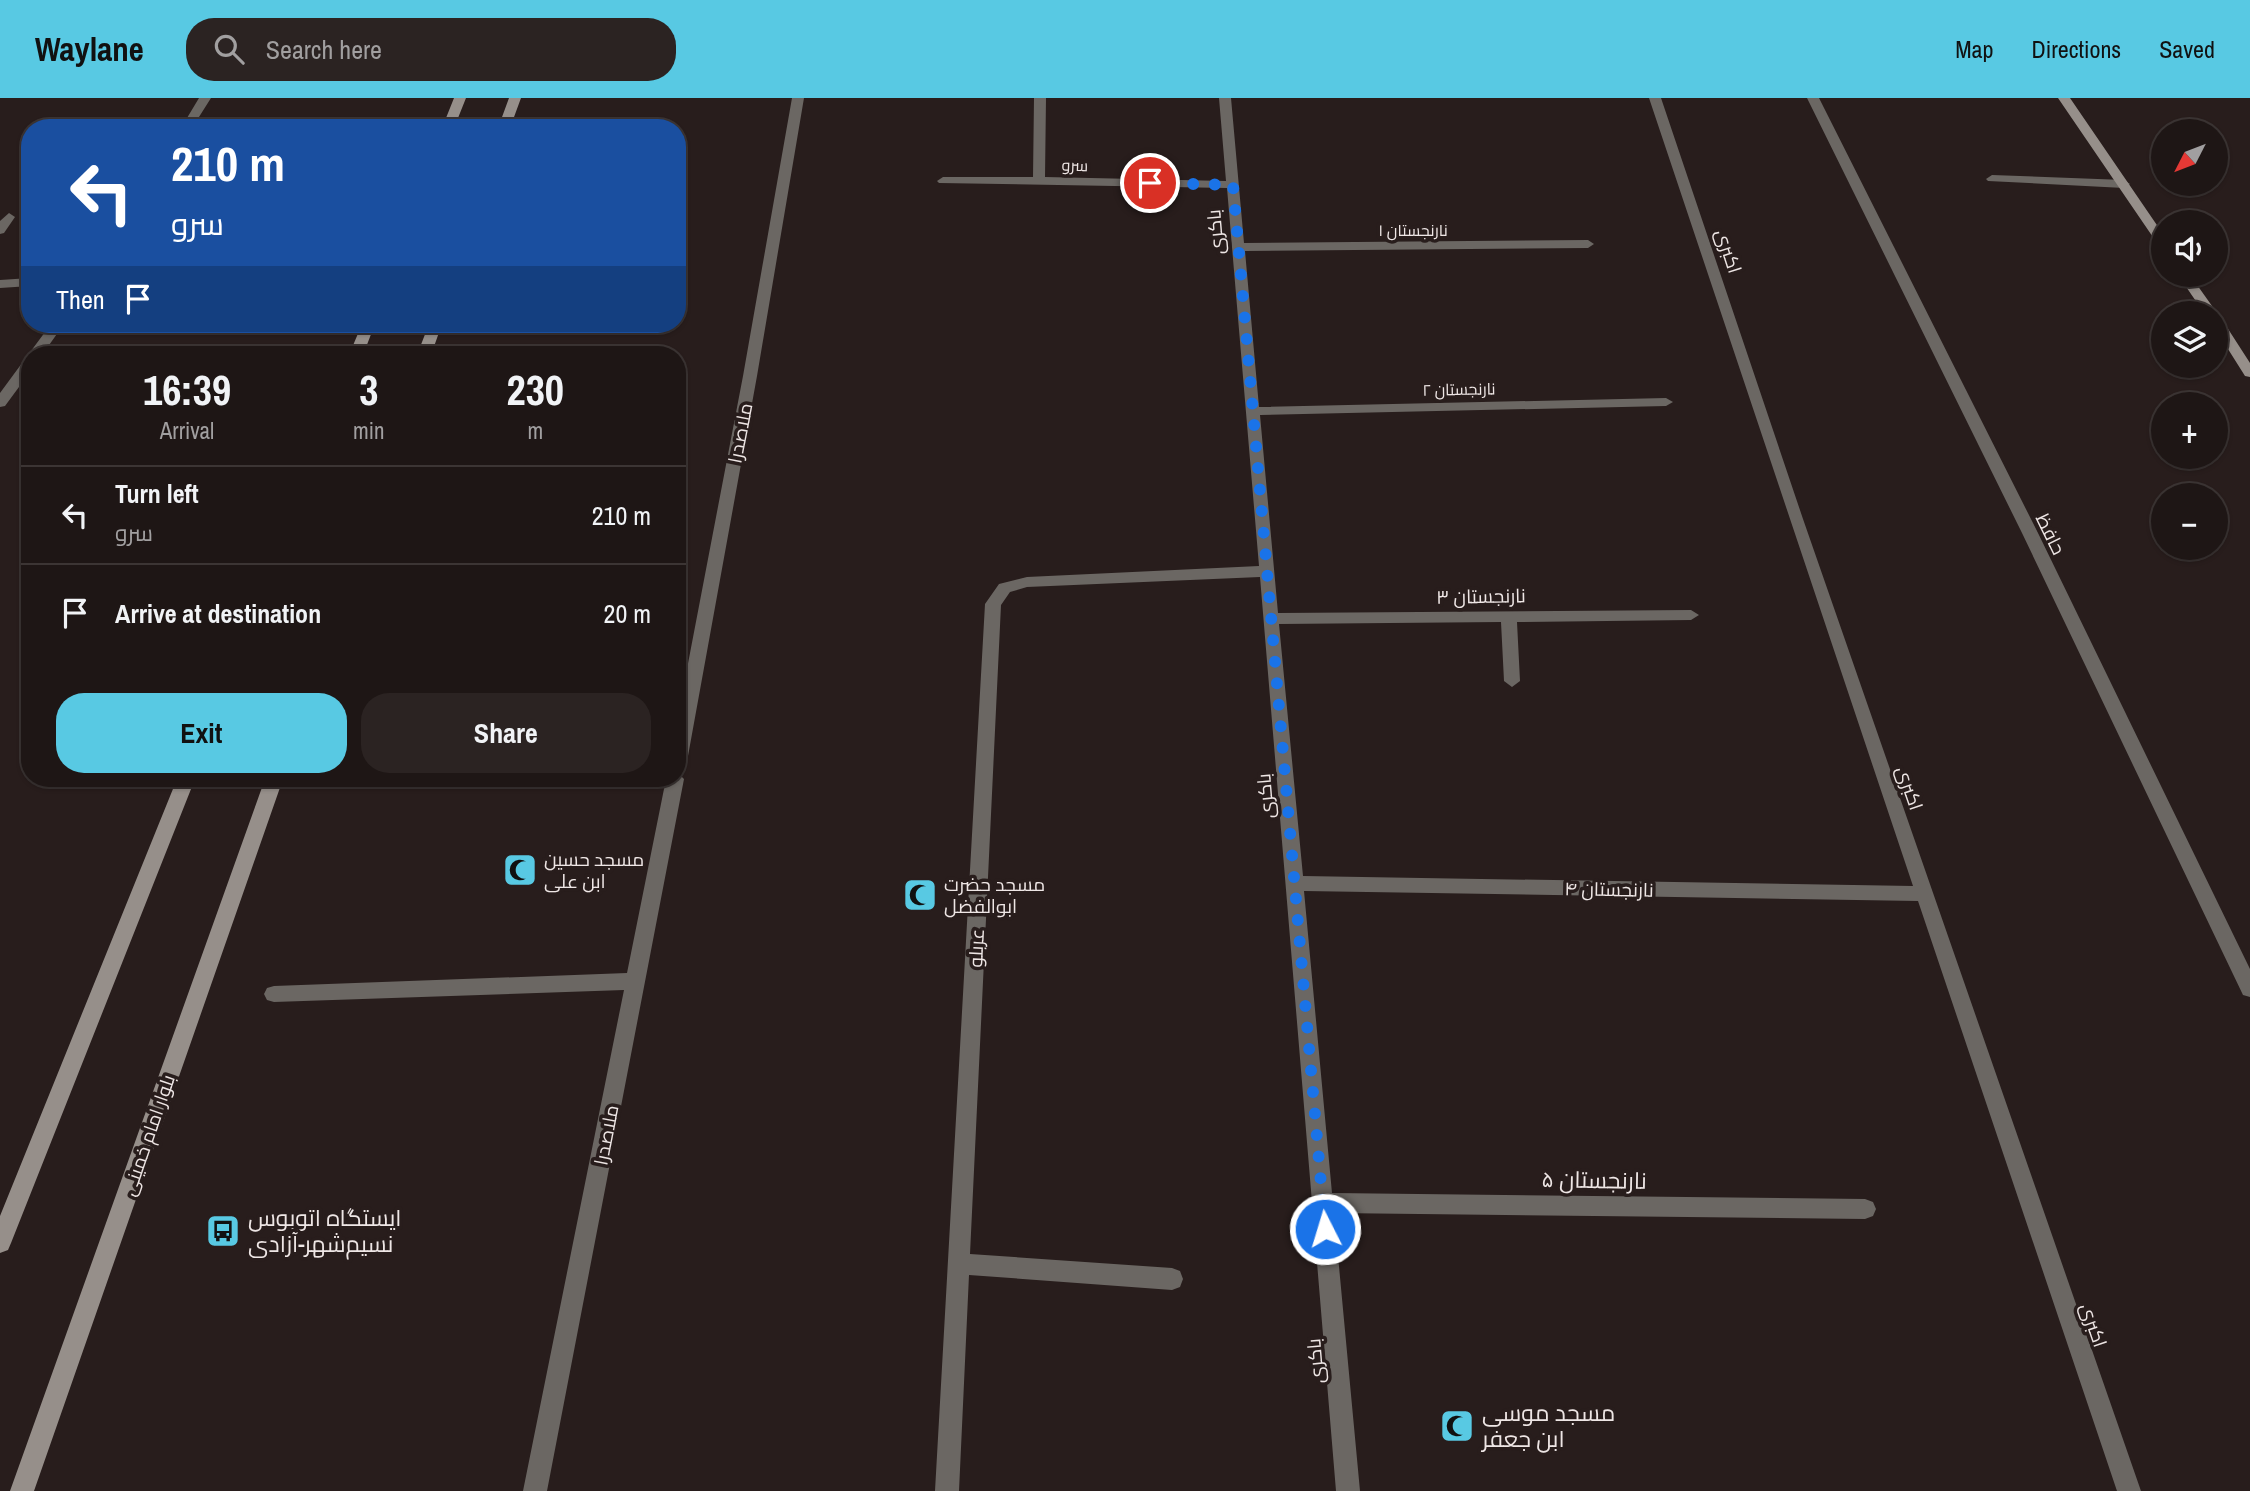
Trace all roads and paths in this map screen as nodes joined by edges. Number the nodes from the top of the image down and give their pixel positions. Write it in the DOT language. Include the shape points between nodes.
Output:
graph roads {
  1 [pos="205,98"];
  2 [pos="460,98"];
  3 [pos="515,98"];
  4 [pos="798,98"];
  5 [pos="1040,98"];
  6 [pos="1225,98"];
  7 [pos="1656,98"];
  8 [pos="1813,98"];
  9 [pos="2064,98"];
  10 [pos="192,119"];
  11 [pos="452,119"];
  12 [pos="507,119"];
  13 [pos="1992,179"];
  14 [pos="1040,180"];
  15 [pos="943,181"];
  16 [pos="2124,184"];
  17 [pos="1233,185"];
  18 [pos="4,217"];
  19 [pos="2151,225"];
  20 [pos="0,230"];
  21 [pos="1588,244"];
  22 [pos="1238,247"];
  23 [pos="21,283"];
  24 [pos="0,284"];
  25 [pos="2228,339"];
  26 [pos="2250,373"];
  27 [pos="21,374"];
  28 [pos="1666,402"];
  29 [pos="0,403"];
  30 [pos="1253,411"];
  31 [pos="1266,571"];
  32 [pos="1691,615"];
  33 [pos="1509,616"];
  34 [pos="1271,619"];
  35 [pos="1512,681"];
  36 [pos="686,719"];
  37 [pos="183,787"];
  38 [pos="271,787"];
  39 [pos="673,787"];
  40 [pos="1294,883"];
  41 [pos="1924,894"];
  42 [pos="636,981"];
  43 [pos="2250,989"];
  44 [pos="274,994"];
  45 [pos="1322,1203"];
  46 [pos="1865,1209"];
  47 [pos="0,1243"];
  48 [pos="959,1264"];
  49 [pos="1172,1279"];
  50 [pos="22,1491"];
  51 [pos="535,1491"];
  52 [pos="947,1491"];
  53 [pos="1348,1491"];
  54 [pos="2129,1491"];
  1 -- 10 [label="street"];
  2 -- 11 [label="main road"];
  3 -- 12 [label="main road"];
  4 -- 36 [label="street, ملاصدرا"];
  5 -- 14 [label="street, سرو"];
  6 -- 17 [label="street, باکری"];
  7 -- 41 [label="street, اکبری"];
  8 -- 43 [label="street, حافظ"];
  9 -- 16 [label="main road"];
  13 -- 16 [label="street"];
  14 -- 15 [label="street"];
  14 -- 17 [label="street, سرو"];
  16 -- 19 [label="main road"];
  17 -- 22 [label="street, باکری"];
  18 -- 20 [label="street"];
  21 -- 22 [label="street, نارنجستان ۱"];
  22 -- 30 [label="street, باکری"];
  23 -- 24 [label="street"];
  25 -- 26 [label="main road"];
  27 -- 29 [label="street"];
  28 -- 30 [label="street, نارنجستان ۲"];
  30 -- 31 [label="street, باکری"];
  31 -- 34 [label="street, باکری"];
  31 -- 48 [label="street, عربلو" via="1027,582 1005,588 993,604"];
  32 -- 33 [label="street, نارنجستان ۳"];
  33 -- 34 [label="street, نارنجستان ۳"];
  33 -- 35 [label="street"];
  34 -- 40 [label="street, باکری"];
  37 -- 47 [label="main road"];
  38 -- 50 [label="main road, بلوار امام خمینی"];
  39 -- 42 [label="street, ملاصدرا"];
  40 -- 41 [label="street, نارنجستان ۴"];
  40 -- 45 [label="street, باکری"];
  41 -- 54 [label="street, اکبری"];
  42 -- 44 [label="street"];
  42 -- 51 [label="street, ملاصدرا"];
  45 -- 46 [label="street, نارنجستان ۵"];
  45 -- 53 [label="street, باکری"];
  48 -- 49 [label="street"];
  48 -- 52 [label="street, عربلو"];
}
